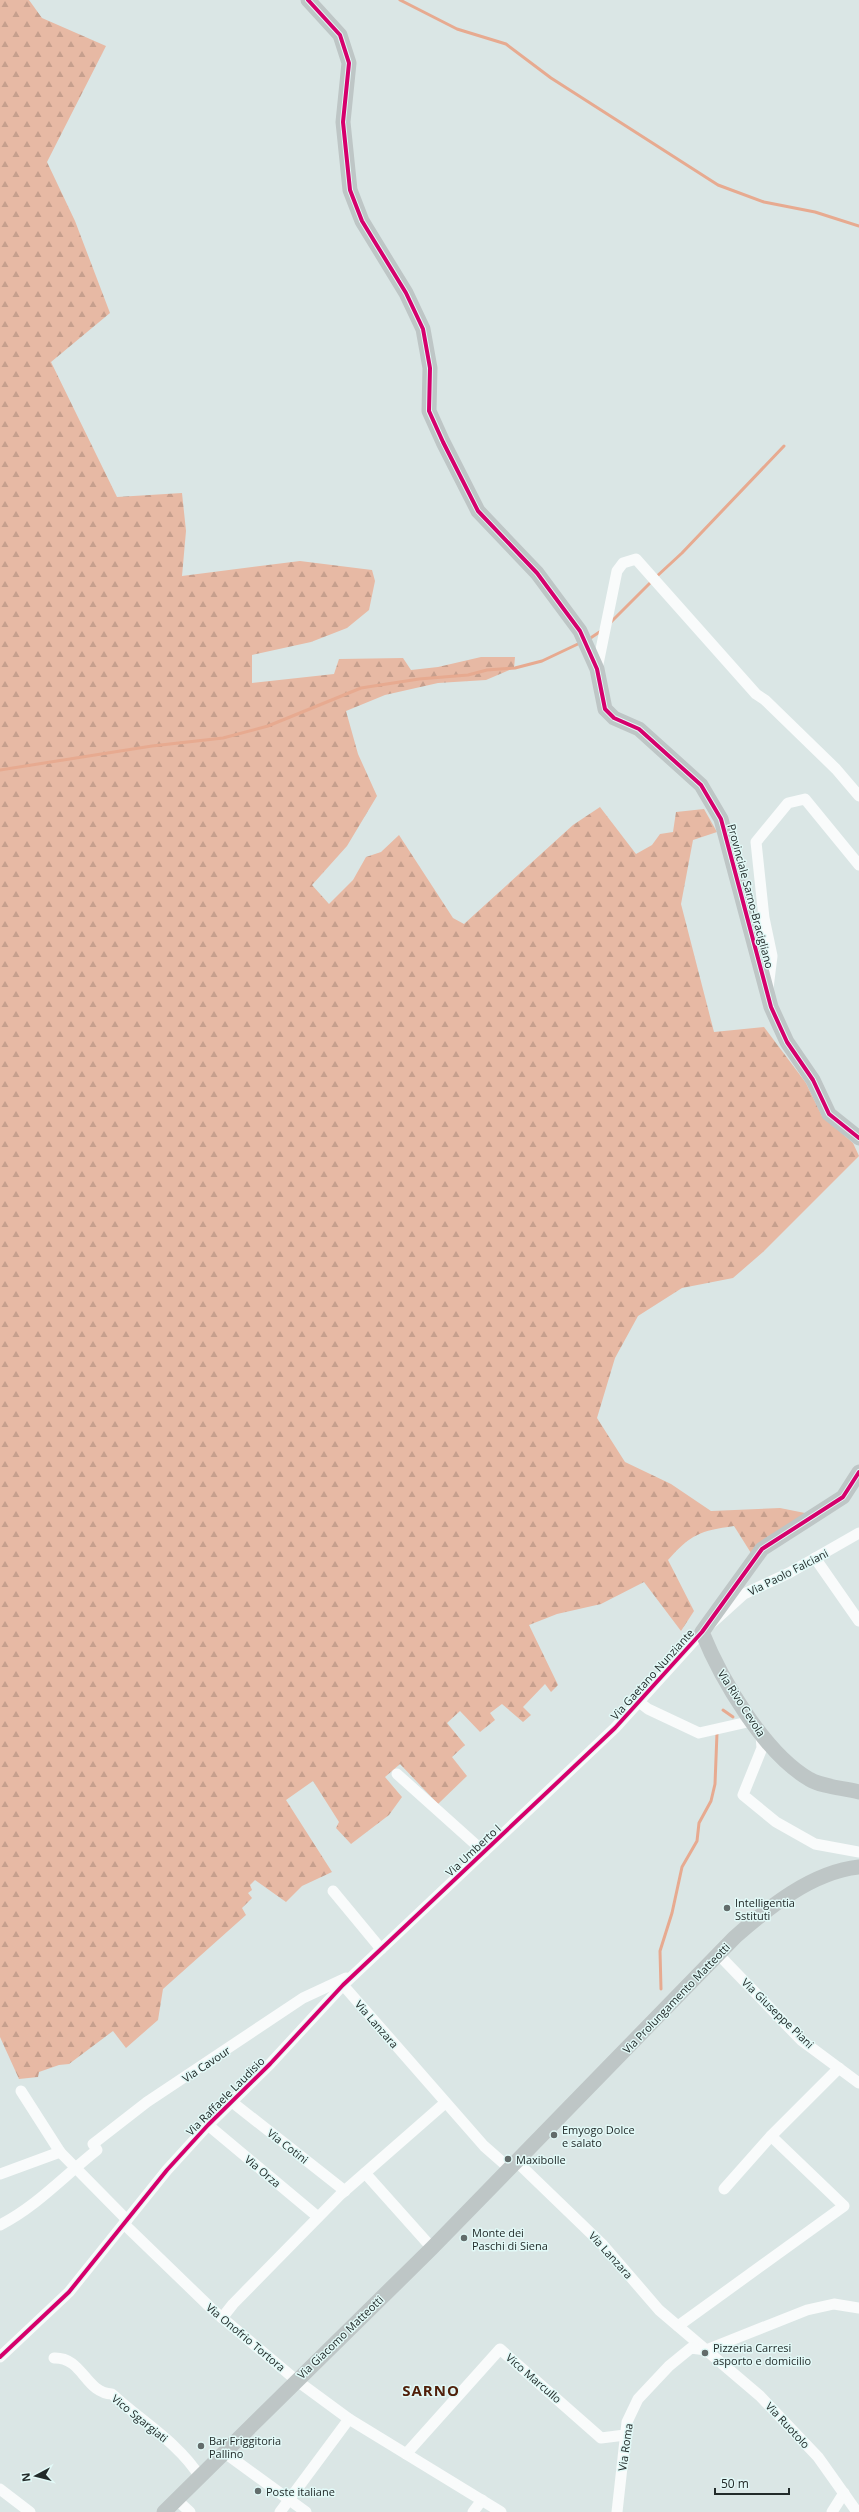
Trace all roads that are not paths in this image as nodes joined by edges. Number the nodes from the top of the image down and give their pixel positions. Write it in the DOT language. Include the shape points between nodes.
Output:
graph roads {
  1 [pos="308,0"];
  2 [pos="596,669"];
  3 [pos="859,796"];
  4 [pos="859,865"];
  5 [pos="768,994"];
  6 [pos="859,1138"];
  7 [pos="859,1472"];
  8 [pos="859,1534"];
  9 [pos="815,1558"];
  10 [pos="859,1621"];
  11 [pos="702,1632"];
  12 [pos="639,1702"];
  13 [pos="752,1721"];
  14 [pos="615,1728"];
  15 [pos="761,1735"];
  16 [pos="397,1774"];
  17 [pos="859,1792"];
  18 [pos="484,1852"];
  19 [pos="859,1852"];
  20 [pos="859,1867"];
  21 [pos="333,1891"];
  22 [pos="381,1949"];
  23 [pos="718,1954"];
  24 [pos="354,1974"];
  25 [pos="343,1985"];
  26 [pos="839,2068"];
  27 [pos="859,2083"];
  28 [pos="21,2091"];
  29 [pos="232,2102"];
  30 [pos="445,2103"];
  31 [pos="208,2125"];
  32 [pos="771,2136"];
  33 [pos="60,2152"];
  34 [pos="512,2165"];
  35 [pos="74,2168"];
  36 [pos="365,2173"];
  37 [pos="0,2174"];
  38 [pos="724,2189"];
  39 [pos="345,2191"];
  40 [pos="318,2217"];
  41 [pos="126,2222"];
  42 [pos="0,2225"];
  43 [pos="432,2248"];
  44 [pos="859,2308"];
  45 [pos="222,2318"];
  46 [pos="678,2326"];
  47 [pos="706,2350"];
  48 [pos="0,2357"];
  49 [pos="54,2358"];
  50 [pos="296,2380"];
  51 [pos="349,2420"];
  52 [pos="625,2435"];
  53 [pos="225,2453"];
  54 [pos="406,2454"];
  55 [pos="200,2477"];
  56 [pos="0,2489"];
  57 [pos="844,2494"];
  58 [pos="177,2500"];
  59 [pos="290,2500"];
  60 [pos="482,2500"];
  61 [pos="30,2512"];
  62 [pos="164,2512"];
  63 [pos="190,2512"];
  64 [pos="280,2512"];
  65 [pos="306,2512"];
  66 [pos="473,2512"];
  67 [pos="500,2512"];
  68 [pos="617,2512"];
  69 [pos="832,2512"];
  70 [pos="858,2512"];
  1 -- 2 [label="street, Provinciale Sarno-Bracigliano" via="340,35 349,63 343,122 350,190 362,221 406,293 424,329 430,368 429,411 478,511 537,573 585,641"];
  2 -- 3 [label="street" via="617,571 623,563 636,559 756,694 836,768"];
  2 -- 5 [label="street, Provinciale Sarno-Bracigliano" via="605,709 614,718 639,728 701,785 721,819"];
  4 -- 5 [label="street" via="805,799 788,802 756,842 764,918 772,956"];
  5 -- 6 [label="street, Provinciale Sarno-Bracigliano" via="787,1042 813,1080 829,1114"];
  7 -- 11 [label="street" via="843,1497 762,1549"];
  8 -- 9 [label="street, Via Paolo Falciani"];
  9 -- 10 [label="street"];
  9 -- 11 [label="street, Via Paolo Falciani" via="744,1594"];
  11 -- 12 [label="street, Via Gaetano Nunziante"];
  11 -- 13 [label="street, Via Rivo Cevola" via="711,1655"];
  12 -- 13 [label="street" via="648,1709 699,1733"];
  12 -- 14 [label="street, Via Gaetano Nunziante"];
  13 -- 15 [label="street, Via Rivo Cevola"];
  14 -- 18 [label="street, Via Umberto I"];
  15 -- 17 [label="street, Via Rivo Cevola" via="791,1767 810,1780"];
  15 -- 19 [label="street" via="762,1748 743,1795 776,1822 816,1844"];
  16 -- 18 [label="street"];
  18 -- 22 [label="street, Via Umberto I"];
  20 -- 23 [label="street, Via Prolungamento Matteotti" via="826,1876 787,1896"];
  21 -- 22 [label="street"];
  22 -- 24 [label="street, Via Umberto I"];
  23 -- 26 [label="street, Via Giuseppe Piani" via="801,2040"];
  23 -- 34 [label="street, Via Prolungamento Matteotti"];
  24 -- 25 [label="street, Via Umberto I"];
  24 -- 35 [label="street, Via Cavour" via="303,1998 147,2102 93,2144 97,2150"];
  25 -- 29 [label="street, Via Raffaele Laudisio"];
  25 -- 30 [label="street, Via Lanzara"];
  26 -- 27 [label="street, Via Giuseppe Piani"];
  26 -- 32 [label="street"];
  28 -- 33 [label="street, Via Onofrio Tortora"];
  29 -- 31 [label="street, Via Raffaele Laudisio"];
  29 -- 39 [label="street, Via Cotini"];
  30 -- 34 [label="street, Via Lanzara" via="484,2146"];
  30 -- 36 [label="street"];
  31 -- 40 [label="street, Via Orza"];
  31 -- 41 [label="street, Via Raffaele Laudisio"];
  32 -- 38 [label="street"];
  32 -- 46 [label="street" via="844,2206"];
  33 -- 35 [label="street, Via Onofrio Tortora"];
  33 -- 37 [label="street"];
  34 -- 43 [label="street, Via Giacomo Matteotti"];
  34 -- 46 [label="street, Via Lanzara" via="603,2245 659,2310"];
  35 -- 41 [label="street, Via Onofrio Tortora"];
  35 -- 42 [label="street" via="26,2211"];
  36 -- 39 [label="street"];
  36 -- 43 [label="street"];
  39 -- 40 [label="street"];
  40 -- 45 [label="street"];
  41 -- 45 [label="street, Via Onofrio Tortora"];
  41 -- 48 [label="street, Via Raffaele Laudisio" via="69,2292"];
  43 -- 50 [label="street, Via Giacomo Matteotti"];
  44 -- 47 [label="street, Via Roma" via="834,2304 807,2310"];
  45 -- 50 [label="street, Via Onofrio Tortora"];
  46 -- 47 [label="street, Via Lanzara"];
  47 -- 52 [label="street, Via Roma" via="691,2348 669,2366 638,2399 627,2422"];
  47 -- 57 [label="street, Via Ruotolo" via="760,2396 818,2457"];
  49 -- 55 [label="street, Vico Sgargiati" via="62,2358 75,2364 96,2388 104,2394 112,2394 174,2446 192,2464"];
  50 -- 51 [label="street, Via Onofrio Tortora"];
  50 -- 53 [label="street, Via Giacomo Matteotti"];
  51 -- 54 [label="street, Via Onofrio Tortora"];
  51 -- 59 [label="street"];
  52 -- 54 [label="street, Vico Marcullo" via="601,2438 500,2349"];
  52 -- 68 [label="street, Via Roma"];
  53 -- 55 [label="street, Via Giacomo Matteotti"];
  53 -- 59 [label="street"];
  54 -- 60 [label="street, Via Onofrio Tortora"];
  55 -- 58 [label="street, Via Giacomo Matteotti"];
  56 -- 61 [label="street"];
  57 -- 69 [label="street"];
  57 -- 70 [label="street, Via Ruotolo"];
  58 -- 62 [label="street, Via Giacomo Matteotti"];
  58 -- 63 [label="street"];
  59 -- 64 [label="street"];
  59 -- 65 [label="street"];
  60 -- 66 [label="street"];
  60 -- 67 [label="street, Via Onofrio Tortora"];
}
